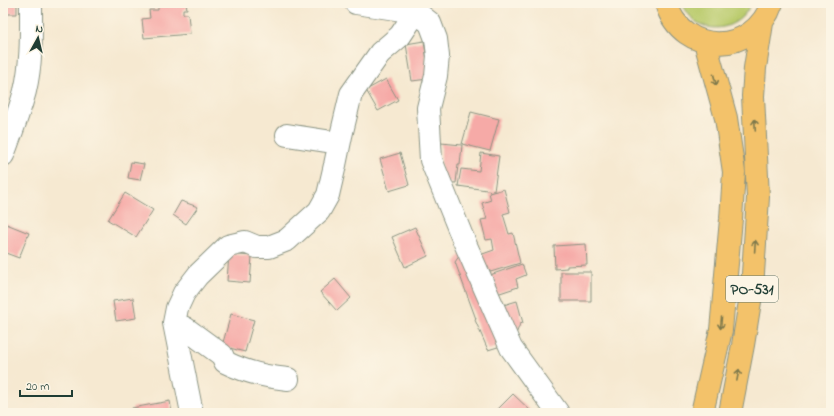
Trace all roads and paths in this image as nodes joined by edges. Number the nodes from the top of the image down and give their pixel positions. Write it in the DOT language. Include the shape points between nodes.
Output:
graph roads {
  1 [pos="31,3"];
  2 [pos="356,3"];
  3 [pos="666,3"];
  4 [pos="772,3"];
  5 [pos="416,12"];
  6 [pos="762,23"];
  7 [pos="705,42"];
  8 [pos="287,135"];
  9 [pos="339,143"];
  10 [pos="3,155"];
  11 [pos="174,323"];
  12 [pos="288,379"];
  13 [pos="192,413"];
  14 [pos="558,413"];
  15 [pos="702,413"];
  16 [pos="730,413"];
  1 -- 10 [label="street" via="31,40 25,91"];
  2 -- 5 [label="street"];
  3 -- 7 [label="main road, PO-531" via="668,12 677,26 690,36"];
  4 -- 6 [label="main road, PO-531"];
  5 -- 9 [label="street" via="400,36 380,53 351,94"];
  5 -- 14 [label="street" via="430,23 436,39 438,56 428,108 432,160 511,348"];
  6 -- 7 [label="main road, PO-531" via="751,34 737,41 721,44"];
  16 -- 6 [label="main road, PO-531, one-way" via="752,289 758,197 753,96"];
  7 -- 15 [label="main road, PO-531, one-way" via="726,118 734,172 721,330"];
  8 -- 9 [label="street"];
  9 -- 11 [label="street" via="328,195 319,211 287,240 269,247 257,247 245,242 228,246 198,275 184,293"];
  11 -- 12 [label="street" via="222,355 225,362 231,365 266,376"];
  11 -- 13 [label="street"];
}
